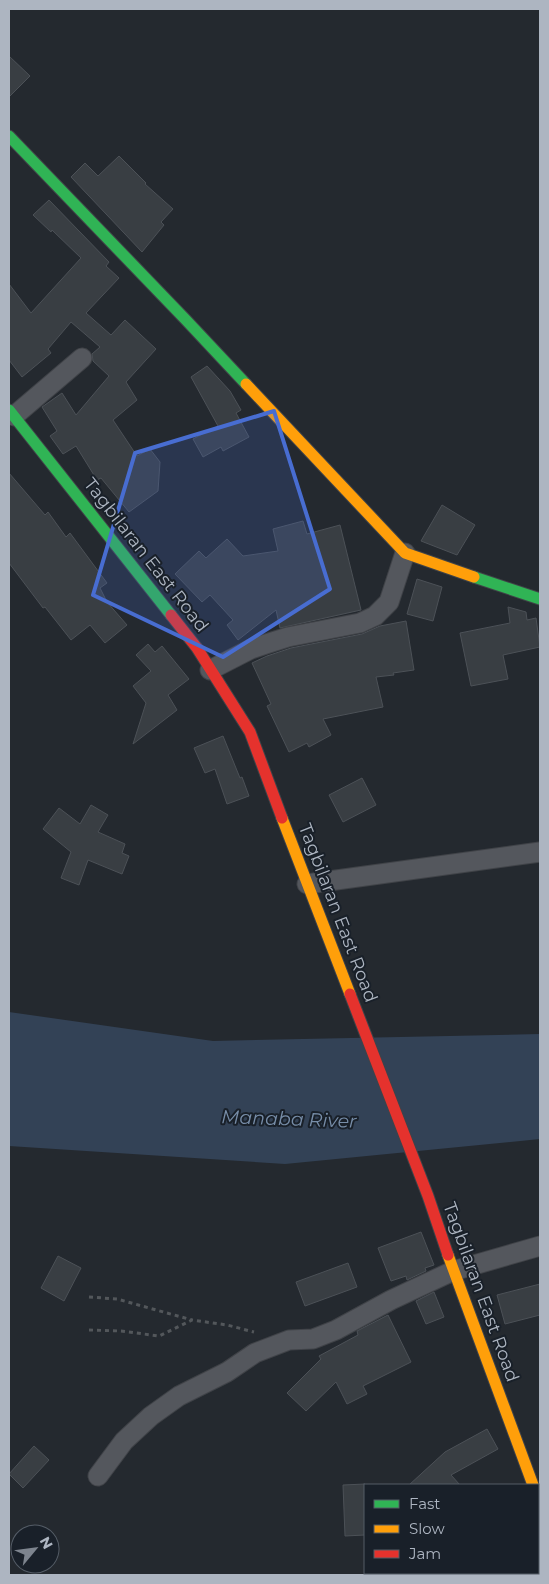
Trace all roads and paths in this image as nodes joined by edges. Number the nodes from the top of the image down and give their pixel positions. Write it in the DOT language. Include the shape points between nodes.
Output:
graph roads {
  1 [pos="9,136"];
  2 [pos="82,358"];
  3 [pos="11,413"];
  4 [pos="405,553"];
  5 [pos="540,599"];
  6 [pos="210,670"];
  7 [pos="540,852"];
  8 [pos="310,892"];
  9 [pos="540,1246"];
  10 [pos="453,1270"];
  11 [pos="89,1297"];
  12 [pos="192,1320"];
  13 [pos="89,1330"];
  14 [pos="289,1340"];
  15 [pos="98,1476"];
  16 [pos="533,1484"];
  1 -- 4 [label="main road"];
  2 -- 3 [label="street"];
  3 -- 6 [label="main road, Tagbilaran East Road" via="198,648"];
  4 -- 5 [label="main road"];
  4 -- 6 [label="street" via="389,602 375,616 360,623 266,644"];
  6 -- 8 [label="main road, Tagbilaran East Road" via="250,732"];
  7 -- 8 [label="street"];
  8 -- 10 [label="main road, Tagbilaran East Road" via="428,1196"];
  9 -- 10 [label="street"];
  10 -- 14 [label="street" via="336,1330 313,1339"];
  10 -- 16 [label="main road, Tagbilaran East Road"];
  11 -- 12 [label="path" via="117,1299"];
  12 -- 13 [label="path" via="159,1336"];
  12 -- 14 [label="path"];
  14 -- 15 [label="street" via="255,1353 227,1372 179,1396 124,1441"];
}
